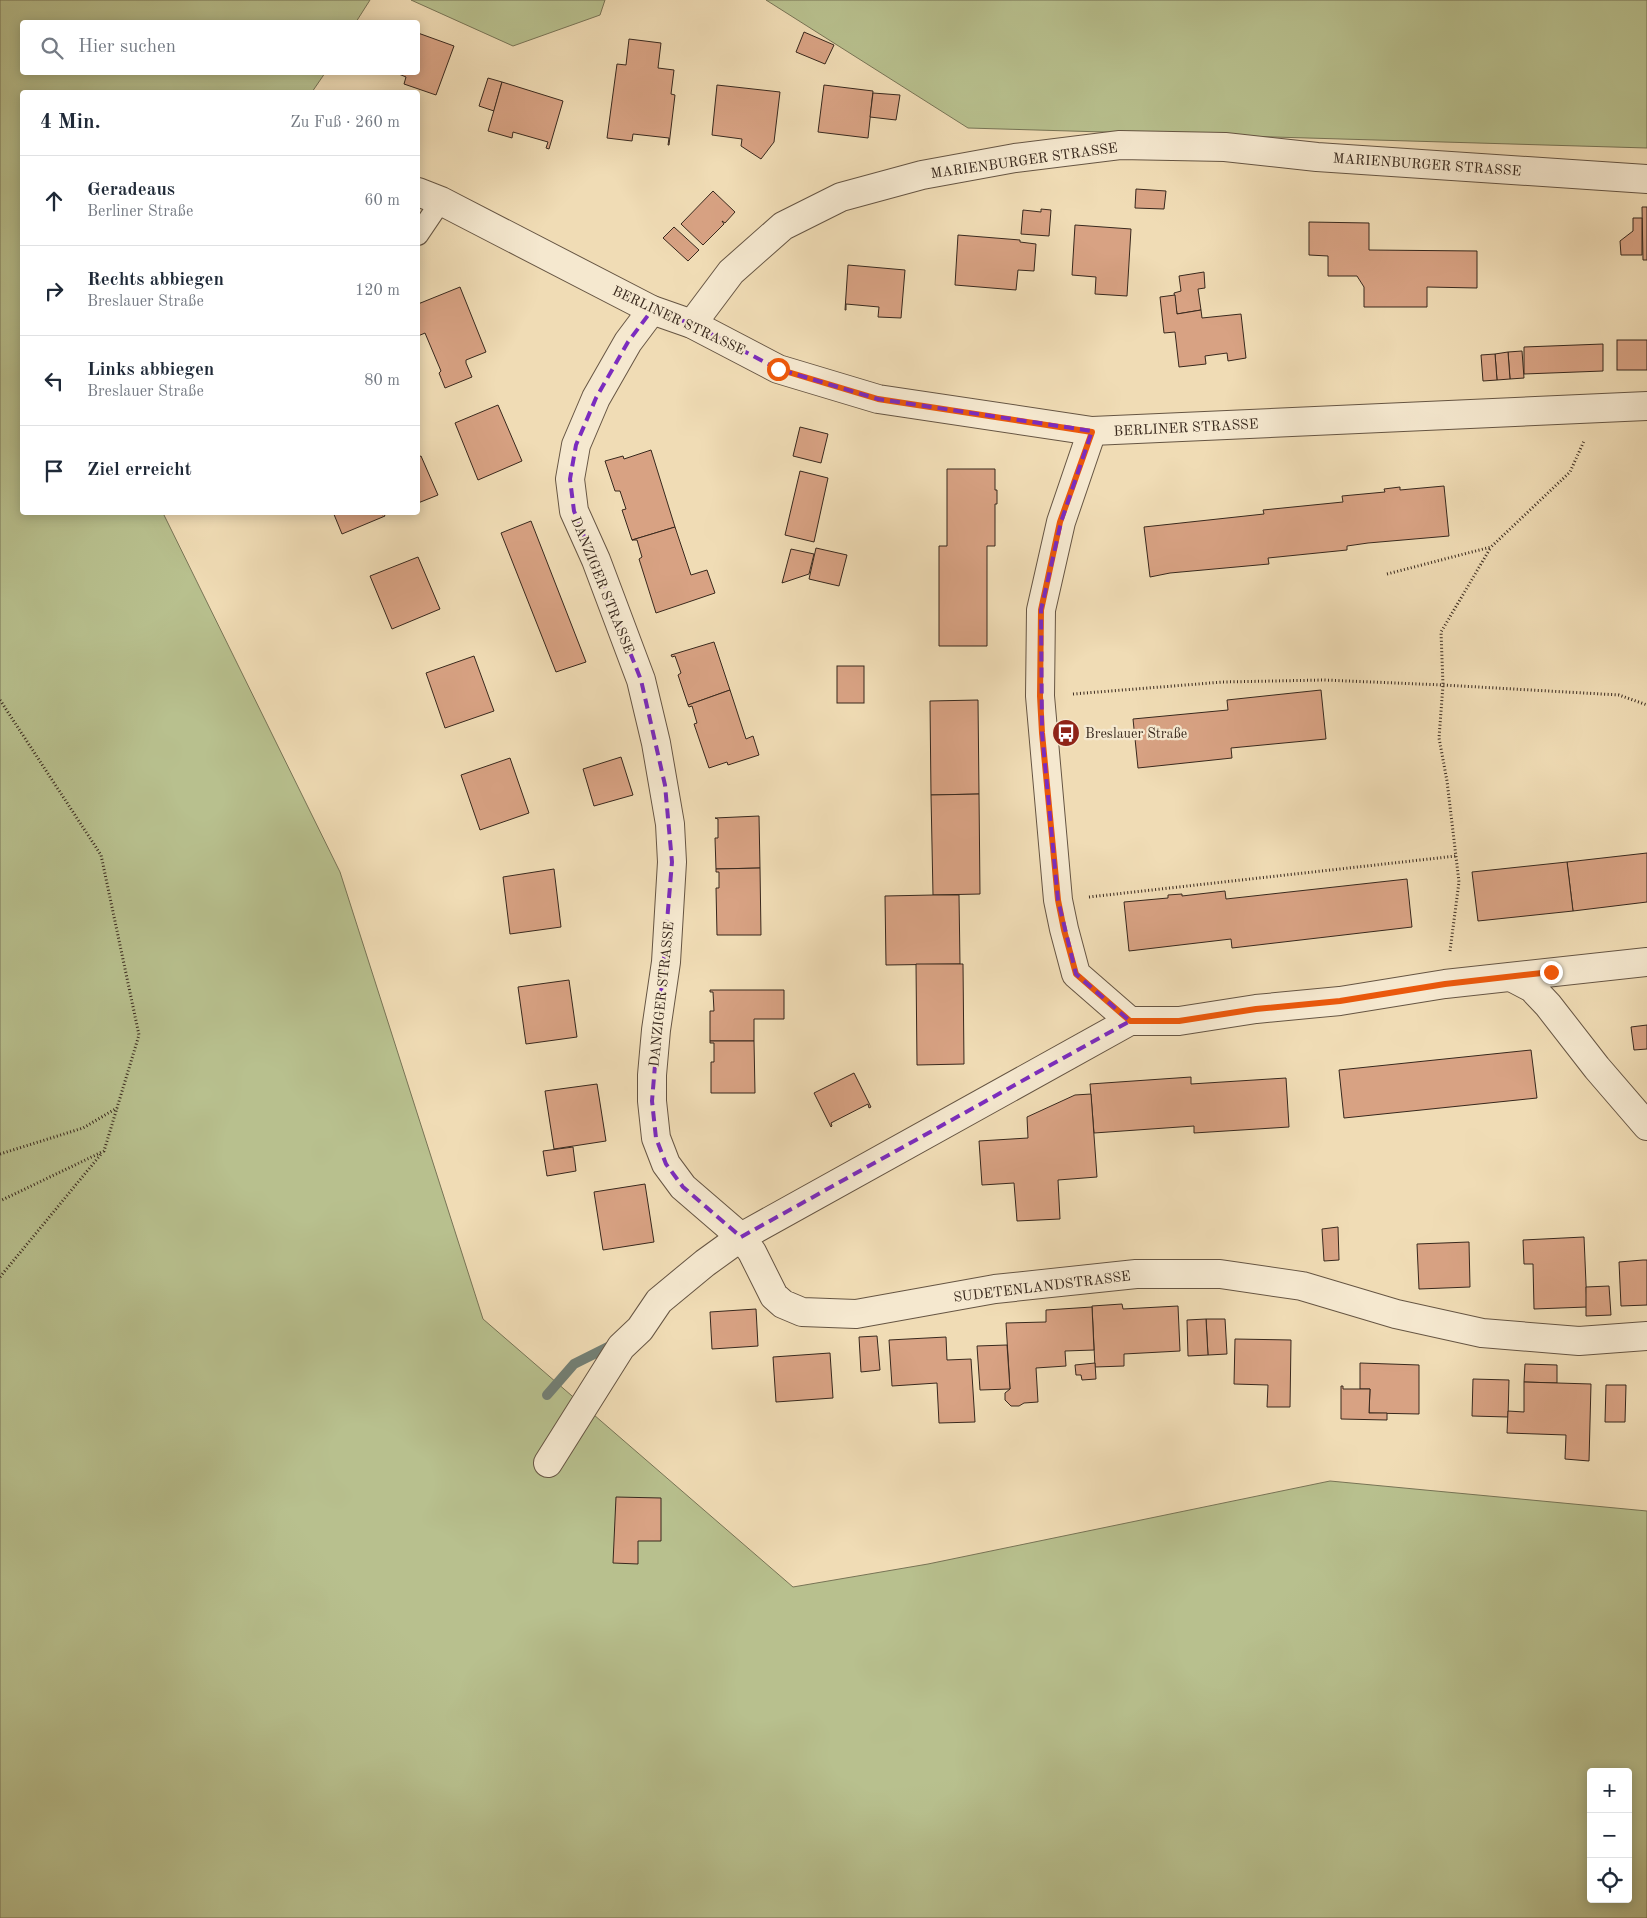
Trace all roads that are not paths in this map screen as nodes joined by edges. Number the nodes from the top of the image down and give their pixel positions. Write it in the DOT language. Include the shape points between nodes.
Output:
graph roads {
  1 [pos="1647,179"];
  2 [pos="429,196"];
  3 [pos="420,228"];
  4 [pos="652,310"];
  5 [pos="692,324"];
  6 [pos="1647,406"];
  7 [pos="1092,432"];
  8 [pos="1647,962"];
  9 [pos="1511,977"];
  10 [pos="1130,1021"];
  11 [pos="1647,1126"];
  12 [pos="741,1237"];
  13 [pos="1647,1336"];
  14 [pos="548,1463"];
  1 -- 5 [label="street, MARIENBURGER STRASSE" via="1225,147 1120,145 1015,158 922,175 841,196 782,226 731,272"];
  2 -- 3 [label="lane, BERLINER STRASSE"];
  2 -- 4 [label="street, BERLINER STRASSE"];
  4 -- 5 [label="street, BERLINER STRASSE"];
  4 -- 12 [label="street, DANZIGER STRASSE" via="628,342 596,398 576,445 570,478 574,511 641,680 670,824 672,862 666,962 652,1076 656,1138 666,1164 684,1187"];
  5 -- 7 [label="street, BERLINER STRASSE" via="778,369 878,399"];
  6 -- 7 [label="street, BERLINER STRASSE"];
  7 -- 10 [label="street" via="1060,522 1041,610 1040,696 1058,900 1076,974"];
  8 -- 9 [label="street"];
  9 -- 10 [label="street" via="1179,1021"];
  9 -- 11 [label="street" via="1532,988 1548,1005 1596,1068"];
  10 -- 12 [label="street"];
  12 -- 13 [label="street, SUDETENLANDSTRASSE" via="774,1296 802,1312 856,1314 995,1289 1136,1274 1220,1274 1302,1286 1396,1314 1482,1333 1579,1341"];
  12 -- 14 [label="street" via="659,1301 640,1329 621,1348"];
}
